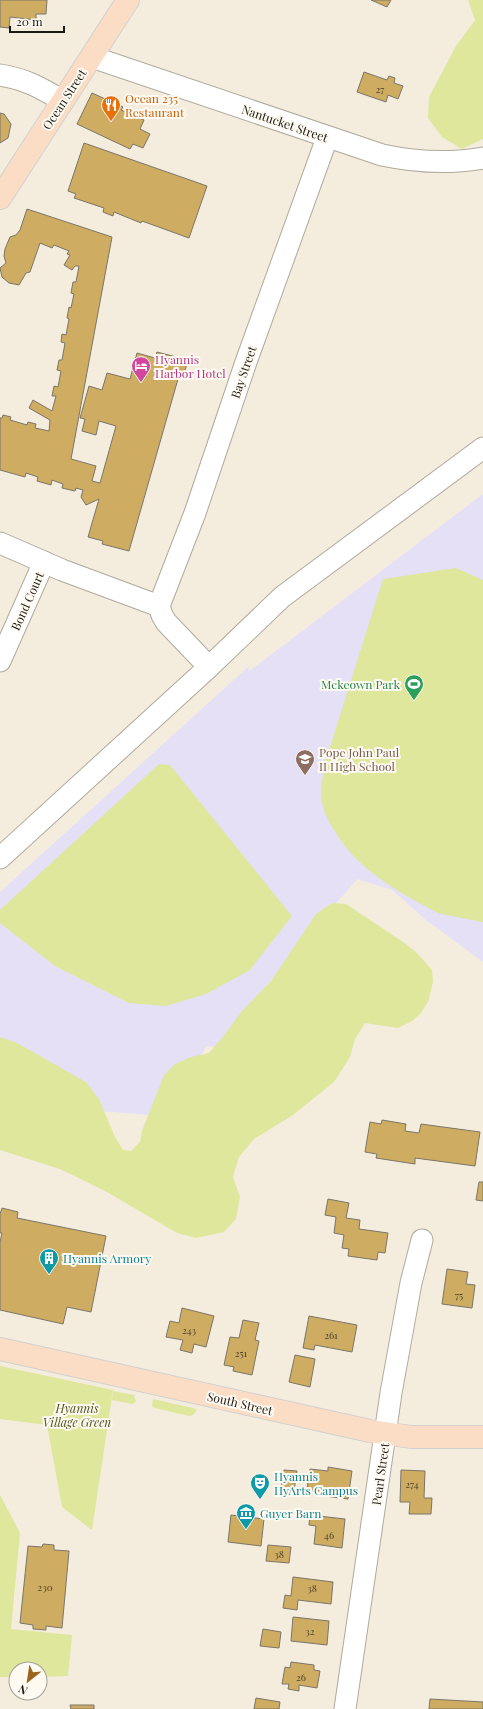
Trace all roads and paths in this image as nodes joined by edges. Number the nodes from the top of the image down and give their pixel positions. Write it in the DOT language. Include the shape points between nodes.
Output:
graph roads {
  1 [pos="128,0"];
  2 [pos="92,57"];
  3 [pos="0,75"];
  4 [pos="63,101"];
  5 [pos="327,138"];
  6 [pos="483,158"];
  7 [pos="0,198"];
  8 [pos="483,448"];
  9 [pos="0,543"];
  10 [pos="44,562"];
  11 [pos="159,606"];
  12 [pos="0,661"];
  13 [pos="209,667"];
  14 [pos="0,858"];
  15 [pos="422,1240"];
  16 [pos="0,1349"];
  17 [pos="386,1433"];
  18 [pos="483,1437"];
  19 [pos="345,1709"];
  1 -- 2 [label="main road, Ocean Street"];
  2 -- 4 [label="main road, Ocean Street"];
  2 -- 5 [label="street, Nantucket Street"];
  3 -- 4 [label="street" via="30,82"];
  4 -- 7 [label="main road, Ocean Street"];
  5 -- 6 [label="street, Nantucket Street" via="405,160 445,162"];
  5 -- 11 [label="street, Bay Street" via="246,362 195,513"];
  8 -- 13 [label="street" via="282,597"];
  9 -- 10 [label="street"];
  10 -- 11 [label="street"];
  10 -- 12 [label="street, Bond Court"];
  11 -- 13 [label="street" via="166,622"];
  13 -- 14 [label="street"];
  15 -- 17 [label="street, Pearl Street" via="410,1291"];
  16 -- 17 [label="main road, South Street"];
  17 -- 18 [label="main road, South Street" via="411,1437"];
  17 -- 19 [label="street, Pearl Street"];
}
